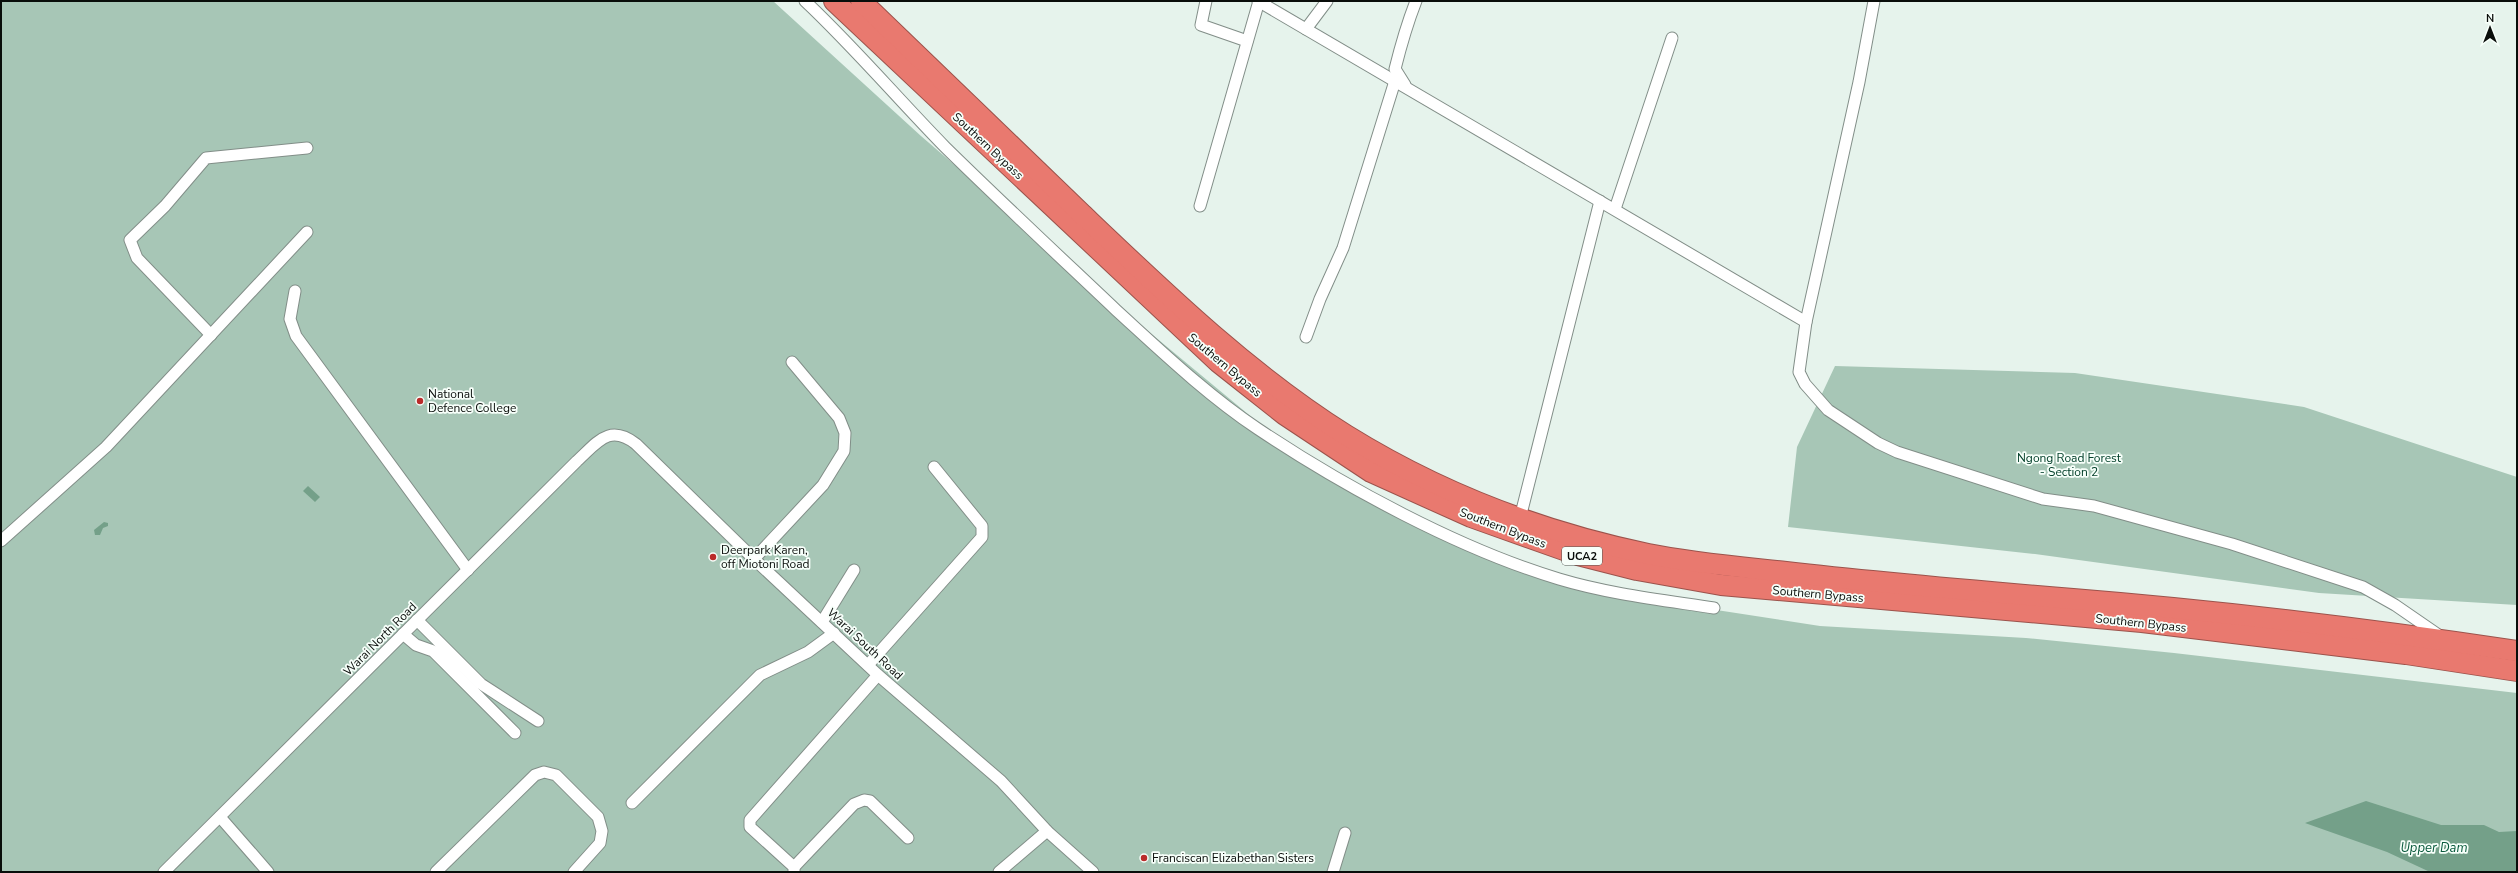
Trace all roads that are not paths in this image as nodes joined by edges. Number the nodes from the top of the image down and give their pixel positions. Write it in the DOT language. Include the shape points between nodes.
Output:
graph roads {
  1 [pos="805,1"];
  2 [pos="834,1"];
  3 [pos="861,1"];
  4 [pos="1206,1"];
  5 [pos="1259,1"];
  6 [pos="1327,1"];
  7 [pos="1416,1"];
  8 [pos="1874,1"];
  9 [pos="1306,29"];
  10 [pos="1672,38"];
  11 [pos="1247,41"];
  12 [pos="1395,81"];
  13 [pos="1407,88"];
  14 [pos="307,148"];
  15 [pos="1600,201"];
  16 [pos="1200,206"];
  17 [pos="1615,209"];
  18 [pos="307,232"];
  19 [pos="295,291"];
  20 [pos="1806,322"];
  21 [pos="211,335"];
  22 [pos="1306,337"];
  23 [pos="792,362"];
  24 [pos="620,435"];
  25 [pos="934,467"];
  26 [pos="1520,518"];
  27 [pos="1,541"];
  28 [pos="754,559"];
  29 [pos="468,570"];
  30 [pos="854,570"];
  31 [pos="1714,608"];
  32 [pos="417,620"];
  33 [pos="822,622"];
  34 [pos="834,633"];
  35 [pos="403,634"];
  36 [pos="2445,640"];
  37 [pos="2517,651"];
  38 [pos="868,664"];
  39 [pos="2517,671"];
  40 [pos="878,675"];
  41 [pos="538,721"];
  42 [pos="515,733"];
  43 [pos="632,803"];
  44 [pos="220,816"];
  45 [pos="1047,831"];
  46 [pos="1346,833"];
  47 [pos="908,838"];
  48 [pos="794,869"];
  49 [pos="164,872"];
  50 [pos="268,872"];
  51 [pos="436,872"];
  52 [pos="574,872"];
  53 [pos="999,872"];
  54 [pos="1093,872"];
  55 [pos="1333,872"];
  1 -- 31 [label="street" via="945,146 1077,273 1202,386 1257,428 1414,520 1505,561 1560,580 1616,593"];
  2 -- 39 [label="highway, Southern Bypass / UCA2" via="1218,362 1285,415 1371,472 1471,517 1578,555 1686,580 1847,597 2142,622 2406,654"];
  3 -- 26 [label="highway, Southern Bypass / UCA2" via="1154,283 1277,389 1349,437 1428,479 1499,512"];
  4 -- 11 [label="street" via="1201,25"];
  5 -- 9 [label="street"];
  5 -- 11 [label="street"];
  6 -- 9 [label="street"];
  7 -- 13 [label="street" via="1402,38 1395,68"];
  8 -- 20 [label="street" via="1859,82"];
  9 -- 12 [label="street"];
  10 -- 17 [label="street"];
  11 -- 16 [label="street"];
  12 -- 13 [label="street"];
  12 -- 22 [label="street" via="1343,248"];
  13 -- 15 [label="street"];
  14 -- 21 [label="street" via="206,158 165,206 130,240 137,258"];
  15 -- 17 [label="street"];
  15 -- 26 [label="street"];
  17 -- 20 [label="street"];
  18 -- 21 [label="street"];
  19 -- 29 [label="street" via="290,319 296,336"];
  20 -- 36 [label="street" via="1799,372 1801,379 1828,410 1887,447 2043,499 2094,506 2125,514 2232,544 2363,587 2395,605"];
  21 -- 27 [label="street" via="106,447"];
  23 -- 28 [label="street" via="839,418 845,433 844,451 823,485"];
  24 -- 28 [label="street, Warai South Road" via="636,444"];
  24 -- 29 [label="street, Warai North Road" via="611,434 601,439"];
  25 -- 38 [label="street" via="982,526 982,537"];
  26 -- 36 [label="highway, Southern Bypass / UCA2" via="1577,536 1688,561 1856,580 2146,605"];
  28 -- 33 [label="street, Warai South Road"];
  29 -- 32 [label="street, Warai North Road"];
  30 -- 33 [label="street"];
  32 -- 35 [label="street, Warai North Road"];
  32 -- 41 [label="street" via="481,684"];
  33 -- 34 [label="street, Warai South Road"];
  34 -- 38 [label="street, Warai South Road"];
  34 -- 43 [label="street" via="808,652 760,676"];
  35 -- 42 [label="street" via="416,645 433,651"];
  35 -- 44 [label="street, Warai North Road"];
  36 -- 37 [label="highway, Southern Bypass / UCA2"];
  38 -- 40 [label="street, Warai South Road"];
  40 -- 45 [label="street, Warai South Road" via="1001,781"];
  40 -- 48 [label="street" via="750,820 750,827"];
  44 -- 49 [label="street, Warai North Road"];
  44 -- 50 [label="street"];
  45 -- 53 [label="street"];
  45 -- 54 [label="street, Warai South Road"];
  46 -- 55 [label="street"];
  47 -- 48 [label="street" via="870,801 864,800 854,804"];
  51 -- 52 [label="street" via="535,776 544,772 556,775 578,795 598,817 601,825 600,843"];
}
